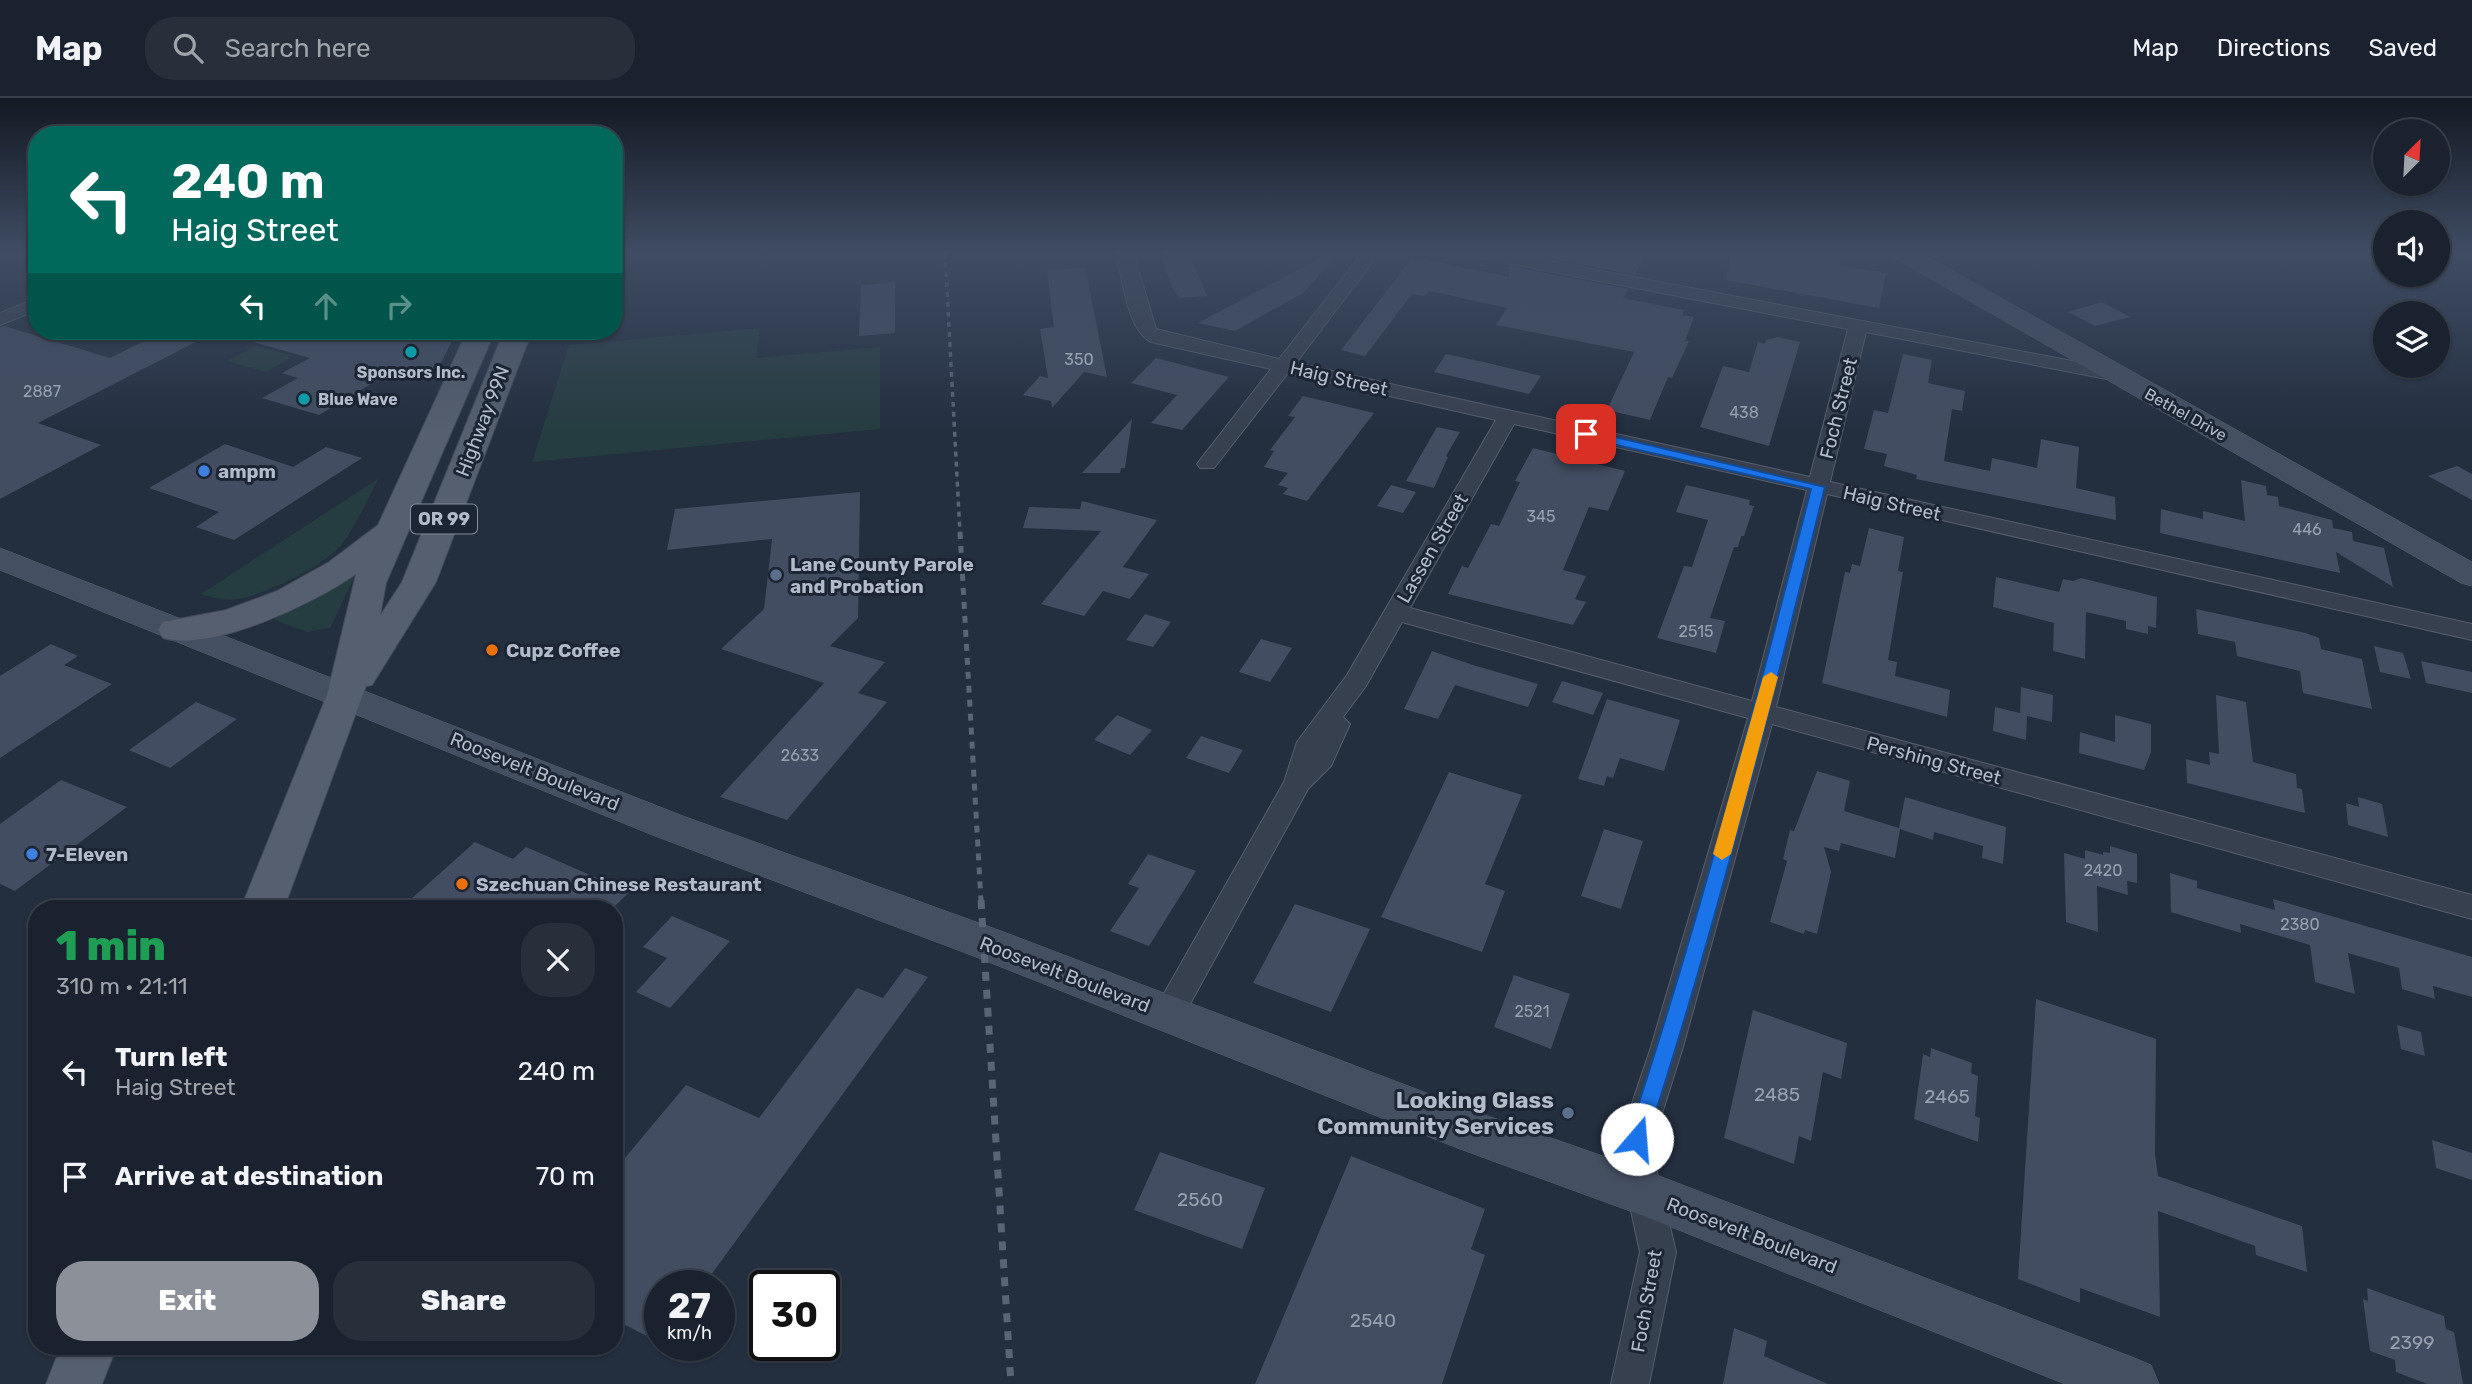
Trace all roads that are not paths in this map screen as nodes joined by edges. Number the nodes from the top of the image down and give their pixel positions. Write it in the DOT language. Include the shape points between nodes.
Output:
graph roads {
  1 [pos="17,312"];
  2 [pos="1143,312"];
  3 [pos="1325,312"];
  4 [pos="1781,312"];
  5 [pos="2006,312"];
  6 [pos="0,320"];
  7 [pos="1858,327"];
  8 [pos="1149,333"];
  9 [pos="477,340"];
  10 [pos="513,340"];
  11 [pos="1284,365"];
  12 [pos="2117,375"];
  13 [pos="1508,417"];
  14 [pos="1207,464"];
  15 [pos="1818,487"];
  16 [pos="398,522"];
  17 [pos="0,558"];
  18 [pos="2472,576"];
  19 [pos="1395,612"];
  20 [pos="176,630"];
  21 [pos="2472,632"];
  22 [pos="346,695"];
  23 [pos="1762,713"];
  24 [pos="265,900"];
  25 [pos="2472,907"];
  26 [pos="1168,1015"];
  27 [pos="1646,1194"];
  28 [pos="85,1355"];
  29 [pos="74,1384"];
  30 [pos="1630,1384"];
  31 [pos="2132,1384"];
  1 -- 6 [label="street"];
  2 -- 8 [label="street"];
  3 -- 11 [label="street"];
  4 -- 7 [label="street"];
  5 -- 12 [label="main road, Bethel Drive"];
  7 -- 12 [label="street"];
  7 -- 15 [label="street, Foch Street"];
  8 -- 11 [label="street, Haig Street"];
  9 -- 16 [label="main road, Highway 99N / OR 99"];
  10 -- 22 [label="main road, Highway 99N / OR 99" via="419,582"];
  11 -- 13 [label="street, Haig Street"];
  11 -- 14 [label="street"];
  12 -- 18 [label="main road, Bethel Drive"];
  13 -- 15 [label="street, Haig Street"];
  13 -- 19 [label="street, Lassen Street"];
  15 -- 21 [label="street, Haig Street"];
  15 -- 23 [label="street, Foch Street"];
  16 -- 20 [label="main road" via="360,558 330,577 245,618"];
  16 -- 22 [label="main road, Highway 99N / OR 99" via="369,583"];
  17 -- 20 [label="main road, Roosevelt Boulevard"];
  19 -- 23 [label="street, Pershing Street"];
  19 -- 26 [label="street, Lassen Street" via="1357,680 1322,759 1298,782"];
  20 -- 22 [label="main road, Roosevelt Boulevard"];
  22 -- 24 [label="main road, Highway 99N / OR 99"];
  22 -- 26 [label="main road, Roosevelt Boulevard" via="669,826"];
  23 -- 25 [label="street, Pershing Street"];
  23 -- 27 [label="street, Foch Street" via="1637,1139"];
  26 -- 27 [label="main road, Roosevelt Boulevard"];
  27 -- 30 [label="street, Foch Street" via="1658,1252"];
  27 -- 31 [label="main road, Roosevelt Boulevard"];
  28 -- 29 [label="main road"];
}
